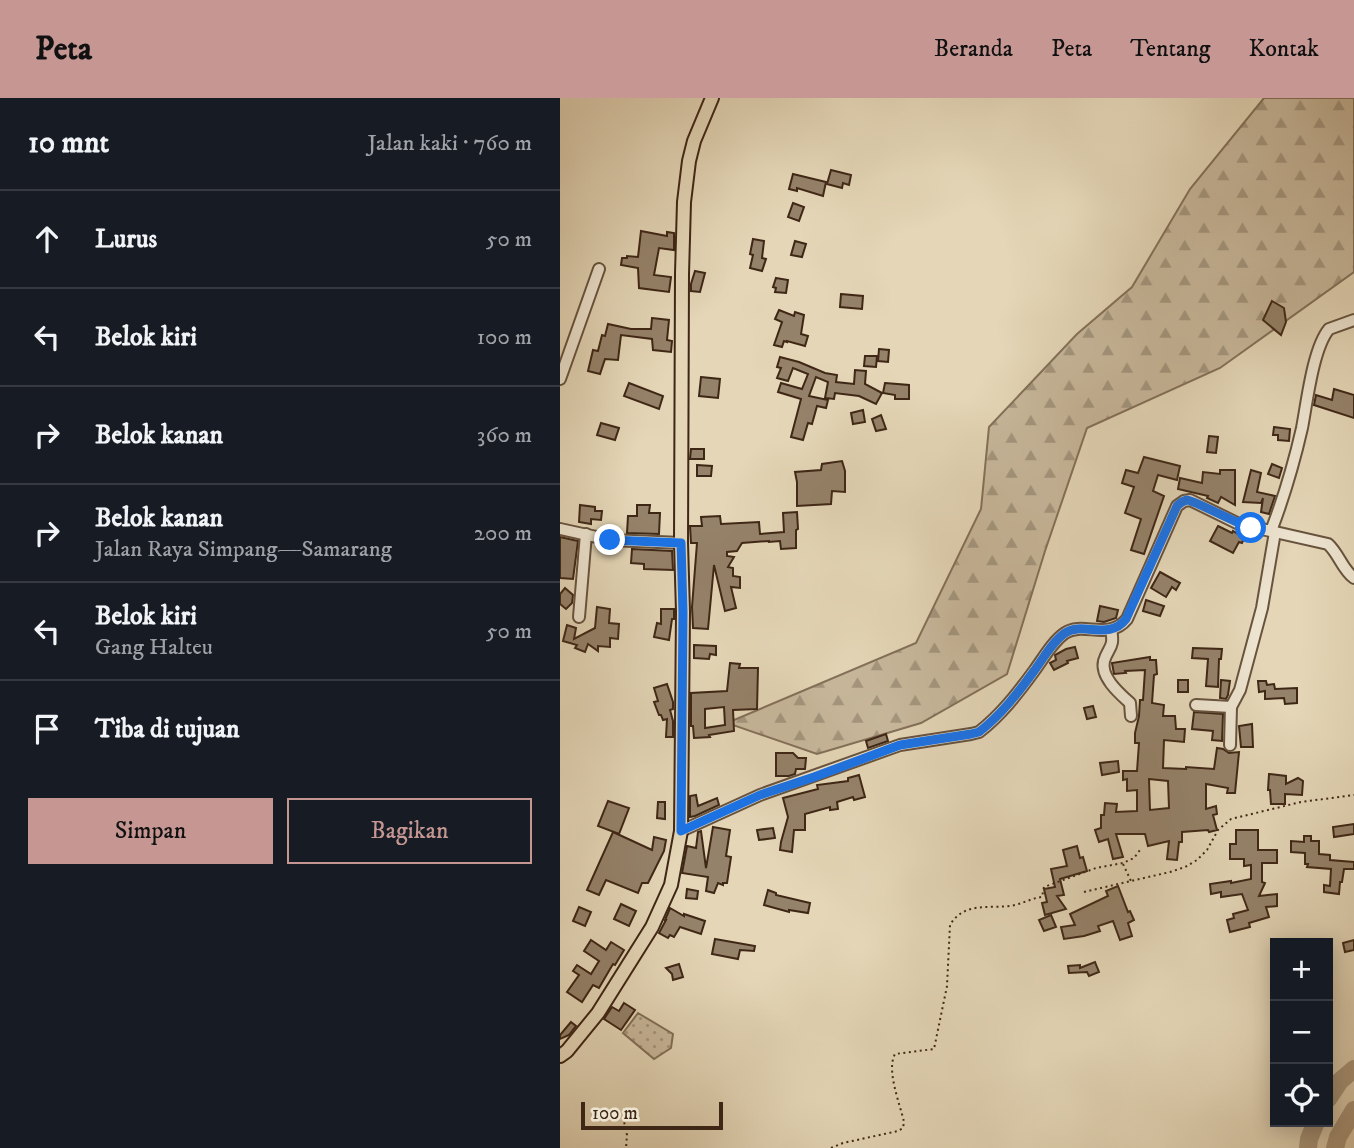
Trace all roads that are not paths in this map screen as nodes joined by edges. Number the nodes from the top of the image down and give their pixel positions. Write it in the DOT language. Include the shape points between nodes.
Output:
graph roads {
  1 [pos="712,98"];
  2 [pos="599,269"];
  3 [pos="1354,320"];
  4 [pos="560,379"];
  5 [pos="560,529"];
  6 [pos="1273,532"];
  7 [pos="586,534"];
  8 [pos="681,543"];
  9 [pos="1354,578"];
  10 [pos="579,617"];
  11 [pos="1111,630"];
  12 [pos="1196,705"];
  13 [pos="1231,707"];
  14 [pos="1130,716"];
  15 [pos="1230,745"];
  16 [pos="681,831"];
  17 [pos="560,1056"];
  1 -- 8 [label="main road" via="694,141 684,202"];
  2 -- 4 [label="street"];
  3 -- 6 [label="street" via="1329,329 1320,346"];
  5 -- 7 [label="street"];
  6 -- 9 [label="street" via="1328,544"];
  6 -- 11 [label="street" via="1241,525 1190,500 1182,502 1126,619"];
  6 -- 13 [label="street" via="1262,608 1240,690"];
  7 -- 8 [label="street" via="617,541"];
  7 -- 10 [label="street"];
  8 -- 16 [label="main road"];
  11 -- 14 [label="street" via="1112,645 1104,670 1129,703"];
  11 -- 16 [label="street" via="1063,634 1014,697 979,732 900,745 760,795"];
  12 -- 13 [label="street"];
  13 -- 15 [label="street"];
  16 -- 17 [label="main road" via="671,885 652,927 598,1013"];
}
